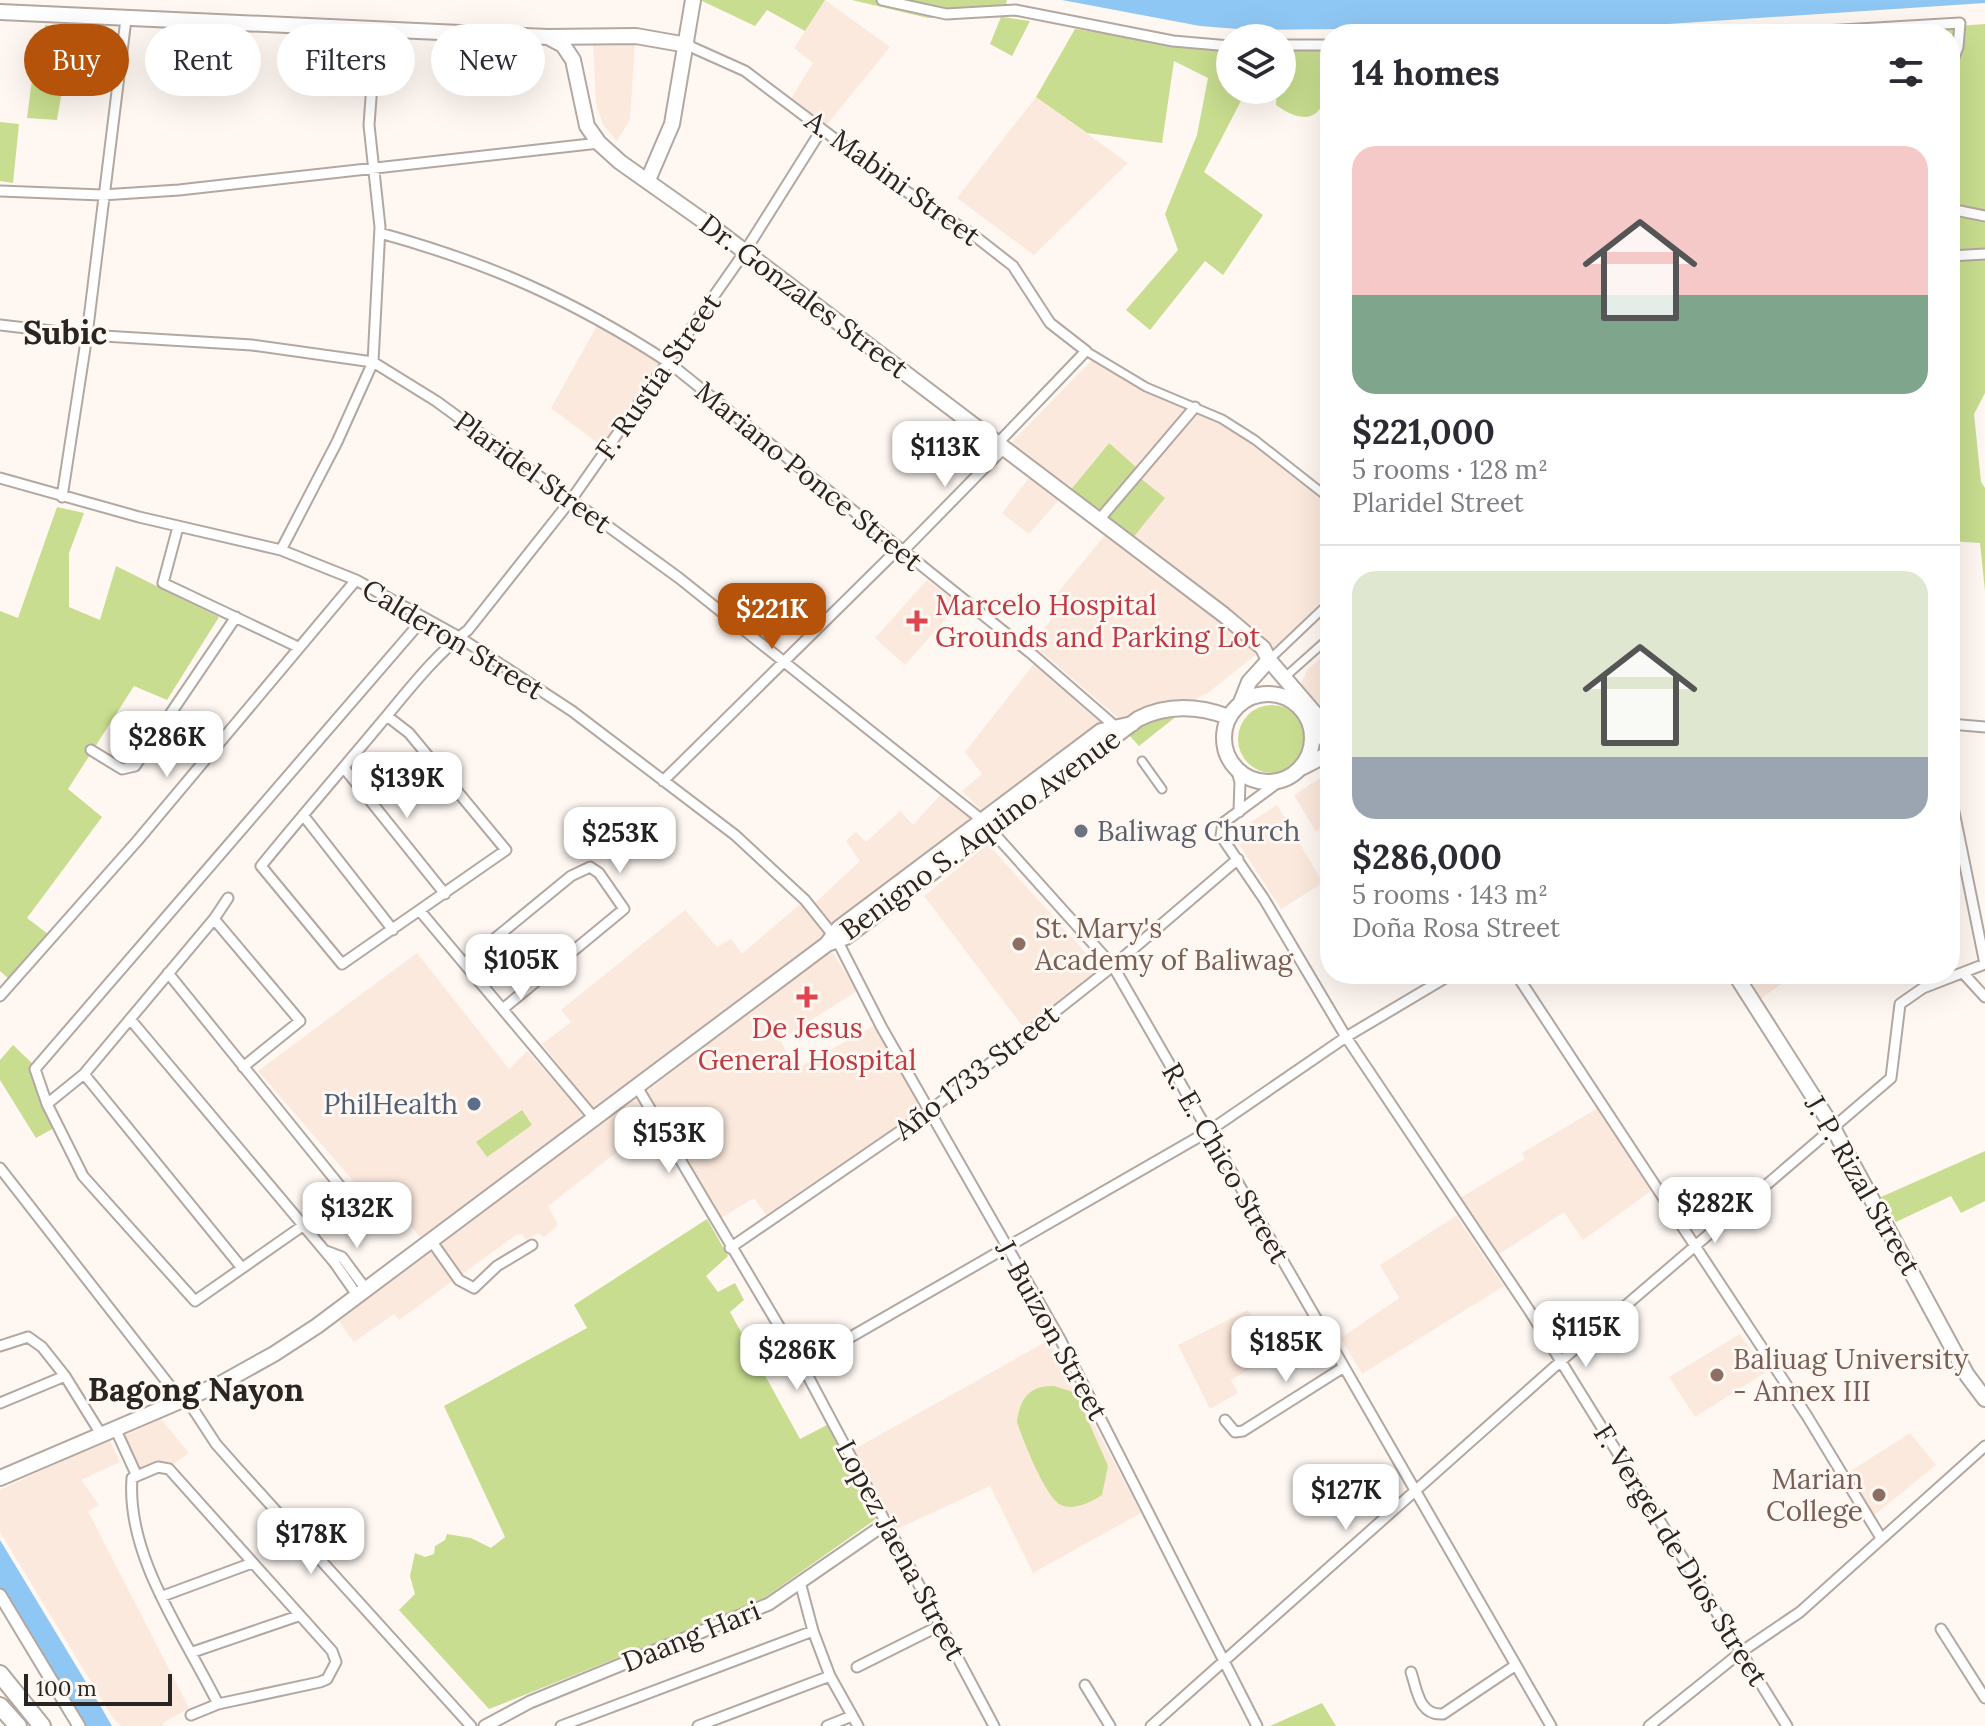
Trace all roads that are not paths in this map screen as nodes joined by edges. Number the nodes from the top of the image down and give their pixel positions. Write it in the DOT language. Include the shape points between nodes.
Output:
graph roads {
  1 [pos="692,0"];
  2 [pos="882,0"];
  3 [pos="0,12"];
  4 [pos="126,19"];
  5 [pos="277,26"];
  6 [pos="415,32"];
  7 [pos="548,37"];
  8 [pos="687,45"];
  9 [pos="1216,45"];
  10 [pos="1296,45"];
  11 [pos="1320,45"];
  12 [pos="371,96"];
  13 [pos="822,129"];
  14 [pos="599,143"];
  15 [pos="374,167"];
  16 [pos="648,180"];
  17 [pos="0,191"];
  18 [pos="102,195"];
  19 [pos="1960,211"];
  20 [pos="1985,216"];
  21 [pos="380,233"];
  22 [pos="744,253"];
  23 [pos="1985,254"];
  24 [pos="1960,255"];
  25 [pos="0,325"];
  26 [pos="87,335"];
  27 [pos="1086,351"];
  28 [pos="373,362"];
  29 [pos="668,362"];
  30 [pos="1195,407"];
  31 [pos="1000,447"];
  32 [pos="0,478"];
  33 [pos="1320,491"];
  34 [pos="62,497"];
  35 [pos="571,500"];
  36 [pos="1098,521"];
  37 [pos="178,527"];
  38 [pos="281,550"];
  39 [pos="900,550"];
  40 [pos="356,580"];
  41 [pos="1320,612"];
  42 [pos="236,617"];
  43 [pos="424,618"];
  44 [pos="459,637"];
  45 [pos="1320,646"];
  46 [pos="298,647"];
  47 [pos="1269,660"];
  48 [pos="783,664"];
  49 [pos="1284,678"];
  50 [pos="1241,703"];
  51 [pos="387,716"];
  52 [pos="1229,717"];
  53 [pos="1320,719"];
  54 [pos="1310,723"];
  55 [pos="1960,725"];
  56 [pos="1123,727"];
  57 [pos="1985,727"];
  58 [pos="1320,734"];
  59 [pos="91,750"];
  60 [pos="1320,758"];
  61 [pos="1142,761"];
  62 [pos="1303,767"];
  63 [pos="344,768"];
  64 [pos="1236,768"];
  65 [pos="663,781"];
  66 [pos="1280,781"];
  67 [pos="1162,789"];
  68 [pos="1239,812"];
  69 [pos="303,815"];
  70 [pos="986,825"];
  71 [pos="1960,841"];
  72 [pos="1238,859"];
  73 [pos="445,894"];
  74 [pos="228,898"];
  75 [pos="420,911"];
  76 [pos="214,919"];
  77 [pos="393,930"];
  78 [pos="833,939"];
  79 [pos="465,963"];
  80 [pos="1985,964"];
  81 [pos="1113,966"];
  82 [pos="168,973"];
  83 [pos="1963,973"];
  84 [pos="1960,974"];
  85 [pos="1435,984"];
  86 [pos="1523,984"];
  87 [pos="1741,984"];
  88 [pos="1934,984"];
  89 [pos="0,996"];
  90 [pos="1985,997"];
  91 [pos="504,1008"];
  92 [pos="130,1019"];
  93 [pos="1346,1037"];
  94 [pos="243,1067"];
  95 [pos="84,1074"];
  96 [pos="636,1085"];
  97 [pos="47,1104"];
  98 [pos="928,1112"];
  99 [pos="594,1118"];
  100 [pos="1832,1126"];
  101 [pos="1209,1131"];
  102 [pos="0,1168"];
  103 [pos="301,1227"];
  104 [pos="430,1239"];
  105 [pos="1695,1244"];
  106 [pos="532,1245"];
  107 [pos="730,1248"];
  108 [pos="1006,1248"];
  109 [pos="242,1268"];
  110 [pos="361,1292"];
  111 [pos="0,1346"];
  112 [pos="1561,1361"];
  113 [pos="802,1365"];
  114 [pos="1344,1367"];
  115 [pos="65,1376"];
  116 [pos="184,1399"];
  117 [pos="1985,1399"];
  118 [pos="0,1403"];
  119 [pos="1225,1420"];
  120 [pos="108,1431"];
  121 [pos="1985,1446"];
  122 [pos="137,1476"];
  123 [pos="0,1478"];
  124 [pos="1415,1490"];
  125 [pos="885,1524"];
  126 [pos="1881,1538"];
  127 [pos="252,1563"];
  128 [pos="800,1582"];
  129 [pos="0,1595"];
  130 [pos="163,1596"];
  131 [pos="298,1616"];
  132 [pos="941,1625"];
  133 [pos="1941,1629"];
  134 [pos="813,1631"];
  135 [pos="193,1652"];
  136 [pos="1741,1652"];
  137 [pos="1223,1662"];
  138 [pos="1516,1665"];
  139 [pos="857,1667"];
  140 [pos="1411,1672"];
  141 [pos="0,1674"];
  142 [pos="830,1676"];
  143 [pos="1085,1685"];
  144 [pos="0,1690"];
  145 [pos="1985,1698"];
  146 [pos="218,1704"];
  147 [pos="0,1706"];
  148 [pos="191,1715"];
  149 [pos="852,1716"];
  150 [pos="18,1726"];
  151 [pos="31,1726"];
  152 [pos="42,1726"];
  153 [pos="79,1726"];
  154 [pos="471,1726"];
  155 [pos="485,1726"];
  156 [pos="561,1726"];
  157 [pos="698,1726"];
  158 [pos="827,1726"];
  159 [pos="858,1726"];
  160 [pos="994,1726"];
  161 [pos="1110,1726"];
  162 [pos="1151,1726"];
  163 [pos="1257,1726"];
  164 [pos="1551,1726"];
  165 [pos="1649,1726"];
  166 [pos="1787,1726"];
  1 -- 8 [label="main road"];
  2 -- 9 [label="street" via="946,14 1015,10"];
  3 -- 4 [label="main road, A. Mabini Street"];
  4 -- 5 [label="main road, A. Mabini Street"];
  4 -- 18 [label="street"];
  6 -- 7 [label="main road, A. Mabini Street"];
  7 -- 8 [label="main road, A. Mabini Street" via="636,36"];
  7 -- 14 [label="main road, Dr. Gonzales Street" via="563,45 573,60 587,126"];
  8 -- 13 [label="street, A. Mabini Street" via="745,71"];
  8 -- 16 [label="main road" via="672,124"];
  10 -- 11 [label="street"];
  12 -- 15 [label="street"];
  13 -- 22 [label="street, F. Rustia Street"];
  13 -- 27 [label="street, A. Mabini Street" via="1013,266 1050,323"];
  14 -- 15 [label="street"];
  14 -- 16 [label="main road, Dr. Gonzales Street"];
  15 -- 18 [label="street"];
  15 -- 21 [label="street"];
  16 -- 22 [label="main road, Dr. Gonzales Street"];
  17 -- 18 [label="street"];
  18 -- 26 [label="street"];
  19 -- 20 [label="street"];
  21 -- 28 [label="street"];
  21 -- 29 [label="street, Mariano Ponce Street" via="516,277"];
  22 -- 29 [label="street, F. Rustia Street"];
  22 -- 31 [label="main road, Dr. Gonzales Street"];
  23 -- 24 [label="street"];
  25 -- 26 [label="street, Plaridel Street"];
  26 -- 28 [label="street, Plaridel Street" via="252,345"];
  26 -- 34 [label="street"];
  27 -- 30 [label="street, A. Mabini Street" via="1146,387"];
  27 -- 31 [label="street"];
  28 -- 35 [label="street, Plaridel Street" via="436,401"];
  28 -- 38 [label="street"];
  29 -- 35 [label="street, F. Rustia Street"];
  29 -- 39 [label="street, Mariano Ponce Street"];
  30 -- 33 [label="street, A. Mabini Street" via="1255,440"];
  30 -- 36 [label="street"];
  31 -- 36 [label="main road, Dr. Gonzales Street"];
  31 -- 39 [label="street" via="962,495"];
  32 -- 34 [label="street, Calderon Street"];
  34 -- 37 [label="street, Calderon Street"];
  35 -- 44 [label="street, F. Rustia Street"];
  35 -- 48 [label="street, Plaridel Street" via="679,578"];
  36 -- 47 [label="main road, Dr. Gonzales Street" via="1224,615 1263,648"];
  37 -- 38 [label="street, Calderon Street"];
  37 -- 42 [label="street" via="163,583"];
  38 -- 40 [label="street, Calderon Street"];
  39 -- 48 [label="street"];
  39 -- 56 [label="street, Mariano Ponce Street"];
  40 -- 43 [label="street, Calderon Street"];
  40 -- 46 [label="street"];
  41 -- 47 [label="street"];
  42 -- 46 [label="street"];
  42 -- 59 [label="street" via="135,766 122,769"];
  43 -- 44 [label="street, Calderon Street"];
  43 -- 97 [label="street" via="35,1069"];
  44 -- 51 [label="street, F. Rustia Street"];
  44 -- 65 [label="street, Calderon Street" via="572,711"];
  45 -- 49 [label="street"];
  46 -- 89 [label="street"];
  47 -- 49 [label="main road, Dr. Gonzales Street"];
  47 -- 50 [label="main road" via="1249,682"];
  48 -- 65 [label="street"];
  48 -- 70 [label="street, Plaridel Street"];
  49 -- 53 [label="main road, Dr. Gonzales Street"];
  50 -- 52 [label="main road"];
  50 -- 54 [label="main road" via="1258,693 1279,694"];
  51 -- 63 [label="street, F. Rustia Street"];
  51 -- 73 [label="street" via="409,733 506,850"];
  52 -- 56 [label="main road, Benigno S. Aquino Avenue" via="1208,709 1171,708"];
  52 -- 64 [label="main road" via="1224,741"];
  54 -- 58 [label="main road"];
  54 -- 62 [label="main road" via="1313,744"];
  55 -- 57 [label="street"];
  56 -- 70 [label="main road, Benigno S. Aquino Avenue"];
  60 -- 62 [label="main road"];
  61 -- 67 [label="street"];
  62 -- 66 [label="main road"];
  63 -- 69 [label="street, F. Rustia Street"];
  63 -- 73 [label="street"];
  64 -- 66 [label="main road" via="1258,781"];
  64 -- 68 [label="street"];
  65 -- 78 [label="street, Calderon Street" via="735,835 805,900"];
  66 -- 68 [label="street"];
  68 -- 72 [label="street" via="1220,828"];
  69 -- 77 [label="street"];
  69 -- 77 [label="street, F. Rustia Street" via="261,866 342,964"];
  70 -- 78 [label="main road, Benigno S. Aquino Avenue" via="846,937"];
  70 -- 81 [label="street, R. E. Chico Street"];
  71 -- 80 [label="street"];
  72 -- 81 [label="street, Año 1733 Street"];
  72 -- 93 [label="street, F. Vergel de Dios Street"];
  73 -- 75 [label="street"];
  74 -- 76 [label="street"];
  75 -- 77 [label="street"];
  75 -- 79 [label="street"];
  76 -- 82 [label="street"];
  76 -- 94 [label="street" via="300,1021"];
  78 -- 96 [label="main road, Benigno S. Aquino Avenue"];
  78 -- 98 [label="street, J. Buizon Street"];
  79 -- 91 [label="street"];
  79 -- 91 [label="street" via="571,876 590,867 599,873 624,909"];
  80 -- 83 [label="street"];
  81 -- 98 [label="street, Año 1733 Street"];
  81 -- 101 [label="street, R. E. Chico Street"];
  82 -- 92 [label="street"];
  82 -- 94 [label="street"];
  83 -- 84 [label="street"];
  83 -- 90 [label="street"];
  85 -- 93 [label="street"];
  86 -- 105 [label="street"];
  87 -- 100 [label="main road, J. P. Rizal Street"];
  88 -- 100 [label="street" via="1900,1004 1891,1078"];
  91 -- 99 [label="street"];
  92 -- 95 [label="street"];
  92 -- 103 [label="street"];
  93 -- 101 [label="street"];
  93 -- 112 [label="street, F. Vergel de Dios Street"];
  94 -- 103 [label="street" via="344,1191"];
  95 -- 97 [label="street"];
  95 -- 109 [label="street"];
  96 -- 99 [label="main road, Benigno S. Aquino Avenue"];
  96 -- 107 [label="street, Lopez Jaena Street"];
  97 -- 109 [label="street" via="83,1176 195,1301"];
  98 -- 107 [label="street, Año 1733 Street"];
  98 -- 108 [label="street, J. Buizon Street"];
  99 -- 104 [label="main road, Benigno S. Aquino Avenue"];
  100 -- 105 [label="street"];
  100 -- 117 [label="main road, J. P. Rizal Street"];
  101 -- 108 [label="street"];
  101 -- 114 [label="street, R. E. Chico Street"];
  102 -- 116 [label="street"];
  103 -- 109 [label="street"];
  103 -- 110 [label="street"];
  104 -- 106 [label="street" via="459,1280 474,1288"];
  104 -- 110 [label="main road, Benigno S. Aquino Avenue"];
  105 -- 112 [label="street"];
  105 -- 126 [label="street"];
  107 -- 113 [label="street, Lopez Jaena Street"];
  108 -- 113 [label="street"];
  108 -- 137 [label="street, J. Buizon Street" via="1103,1420"];
  110 -- 116 [label="main road, Benigno S. Aquino Avenue" via="274,1354"];
  111 -- 115 [label="street" via="28,1337"];
  112 -- 124 [label="street"];
  112 -- 136 [label="street, F. Vergel de Dios Street"];
  113 -- 125 [label="street, Lopez Jaena Street"];
  114 -- 119 [label="street" via="1243,1431 1235,1432"];
  114 -- 124 [label="street, R. E. Chico Street"];
  115 -- 118 [label="street"];
  115 -- 120 [label="street"];
  116 -- 120 [label="main road, Benigno S. Aquino Avenue"];
  116 -- 154 [label="street" via="216,1444"];
  120 -- 122 [label="street"];
  120 -- 123 [label="main road, Benigno S. Aquino Avenue"];
  121 -- 126 [label="street"];
  122 -- 127 [label="street" via="158,1467 169,1469"];
  122 -- 130 [label="street" via="132,1478 132,1510"];
  124 -- 137 [label="street"];
  124 -- 138 [label="street, R. E. Chico Street"];
  125 -- 128 [label="street, Daang Hari"];
  125 -- 132 [label="street, Lopez Jaena Street"];
  126 -- 136 [label="street" via="1800,1612"];
  127 -- 130 [label="street"];
  127 -- 131 [label="street"];
  128 -- 134 [label="street"];
  128 -- 155 [label="street, Daang Hari" via="769,1604 530,1702"];
  129 -- 153 [label="street"];
  130 -- 135 [label="street"];
  131 -- 135 [label="street"];
  131 -- 146 [label="street" via="332,1651 336,1662 327,1679"];
  132 -- 139 [label="street"];
  132 -- 160 [label="street, Lopez Jaena Street"];
  133 -- 145 [label="street"];
  134 -- 142 [label="street"];
  134 -- 156 [label="street"];
  135 -- 146 [label="street"];
  136 -- 165 [label="street"];
  136 -- 166 [label="street, F. Vergel de Dios Street"];
  137 -- 162 [label="street"];
  137 -- 163 [label="street, J. Buizon Street"];
  138 -- 140 [label="street" via="1434,1715 1424,1707"];
  138 -- 164 [label="street, R. E. Chico Street"];
  141 -- 152 [label="highway"];
  142 -- 149 [label="street"];
  142 -- 157 [label="street"];
  143 -- 161 [label="street"];
  144 -- 151 [label="highway"];
  146 -- 148 [label="street"];
  147 -- 150 [label="highway"];
  149 -- 158 [label="street"];
  149 -- 159 [label="street"];
}
